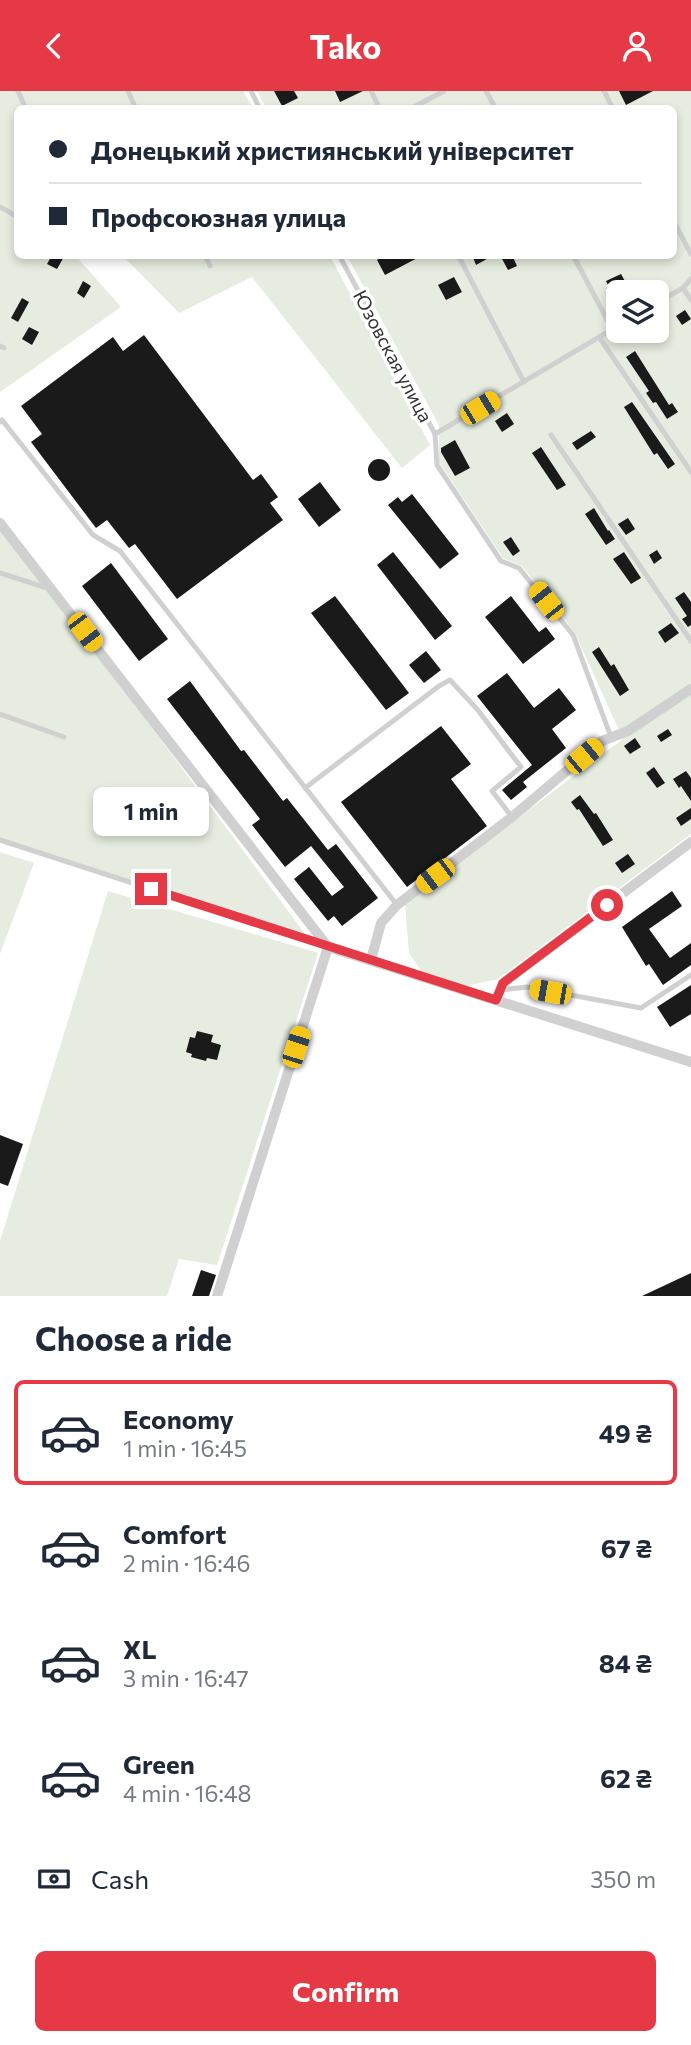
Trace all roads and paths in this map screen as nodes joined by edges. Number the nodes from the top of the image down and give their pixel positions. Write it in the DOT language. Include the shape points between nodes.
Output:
graph roads {
  1 [pos="443,91"];
  2 [pos="417,105"];
  3 [pos="677,228"];
  4 [pos="691,254"];
  5 [pos="207,259"];
  6 [pos="341,259"];
  7 [pos="460,259"];
  8 [pos="575,259"];
  9 [pos="210,266"];
  10 [pos="691,279"];
  11 [pos="682,288"];
  12 [pos="669,296"];
  13 [pos="691,300"];
  14 [pos="606,312"];
  15 [pos="606,333"];
  16 [pos="599,337"];
  17 [pos="524,381"];
  18 [pos="0,422"];
  19 [pos="435,434"];
  20 [pos="551,435"];
  21 [pos="691,472"];
  22 [pos="0,523"];
  23 [pos="0,573"];
  24 [pos="52,590"];
  25 [pos="691,641"];
  26 [pos="691,689"];
  27 [pos="0,714"];
  28 [pos="64,737"];
  29 [pos="611,737"];
  30 [pos="305,788"];
  31 [pos="512,817"];
  32 [pos="0,840"];
  33 [pos="691,842"];
  34 [pos="397,905"];
  35 [pos="328,947"];
  36 [pos="370,960"];
  37 [pos="691,975"];
  38 [pos="498,995"];
  39 [pos="691,1062"];
  40 [pos="217,1296"];
  1 -- 2 [label="lane"];
  3 -- 4 [label="lane"];
  5 -- 9 [label="lane"];
  6 -- 19 [label="lane, Юзовская улица"];
  7 -- 17 [label="lane"];
  8 -- 14 [label="lane"];
  10 -- 11 [label="lane"];
  11 -- 12 [label="lane"];
  11 -- 13 [label="lane"];
  15 -- 16 [label="lane"];
  16 -- 17 [label="lane"];
  16 -- 21 [label="lane"];
  17 -- 19 [label="lane"];
  18 -- 30 [label="lane" via="93,535 120,551"];
  19 -- 29 [label="lane, Юзовская улица" via="437,465 501,561 519,568 573,635"];
  20 -- 25 [label="lane"];
  22 -- 24 [label="street"];
  23 -- 24 [label="lane"];
  24 -- 35 [label="street"];
  26 -- 29 [label="street" via="628,731"];
  27 -- 28 [label="lane"];
  29 -- 31 [label="street"];
  30 -- 31 [label="lane" via="450,680 521,767 492,791"];
  30 -- 34 [label="lane"];
  31 -- 34 [label="street"];
  32 -- 35 [label="lane"];
  33 -- 38 [label="street" via="503,983"];
  34 -- 36 [label="street" via="381,923"];
  35 -- 36 [label="street"];
  35 -- 40 [label="street"];
  36 -- 38 [label="street"];
  37 -- 38 [label="lane" via="641,1008 527,988"];
  38 -- 39 [label="street"];
}
